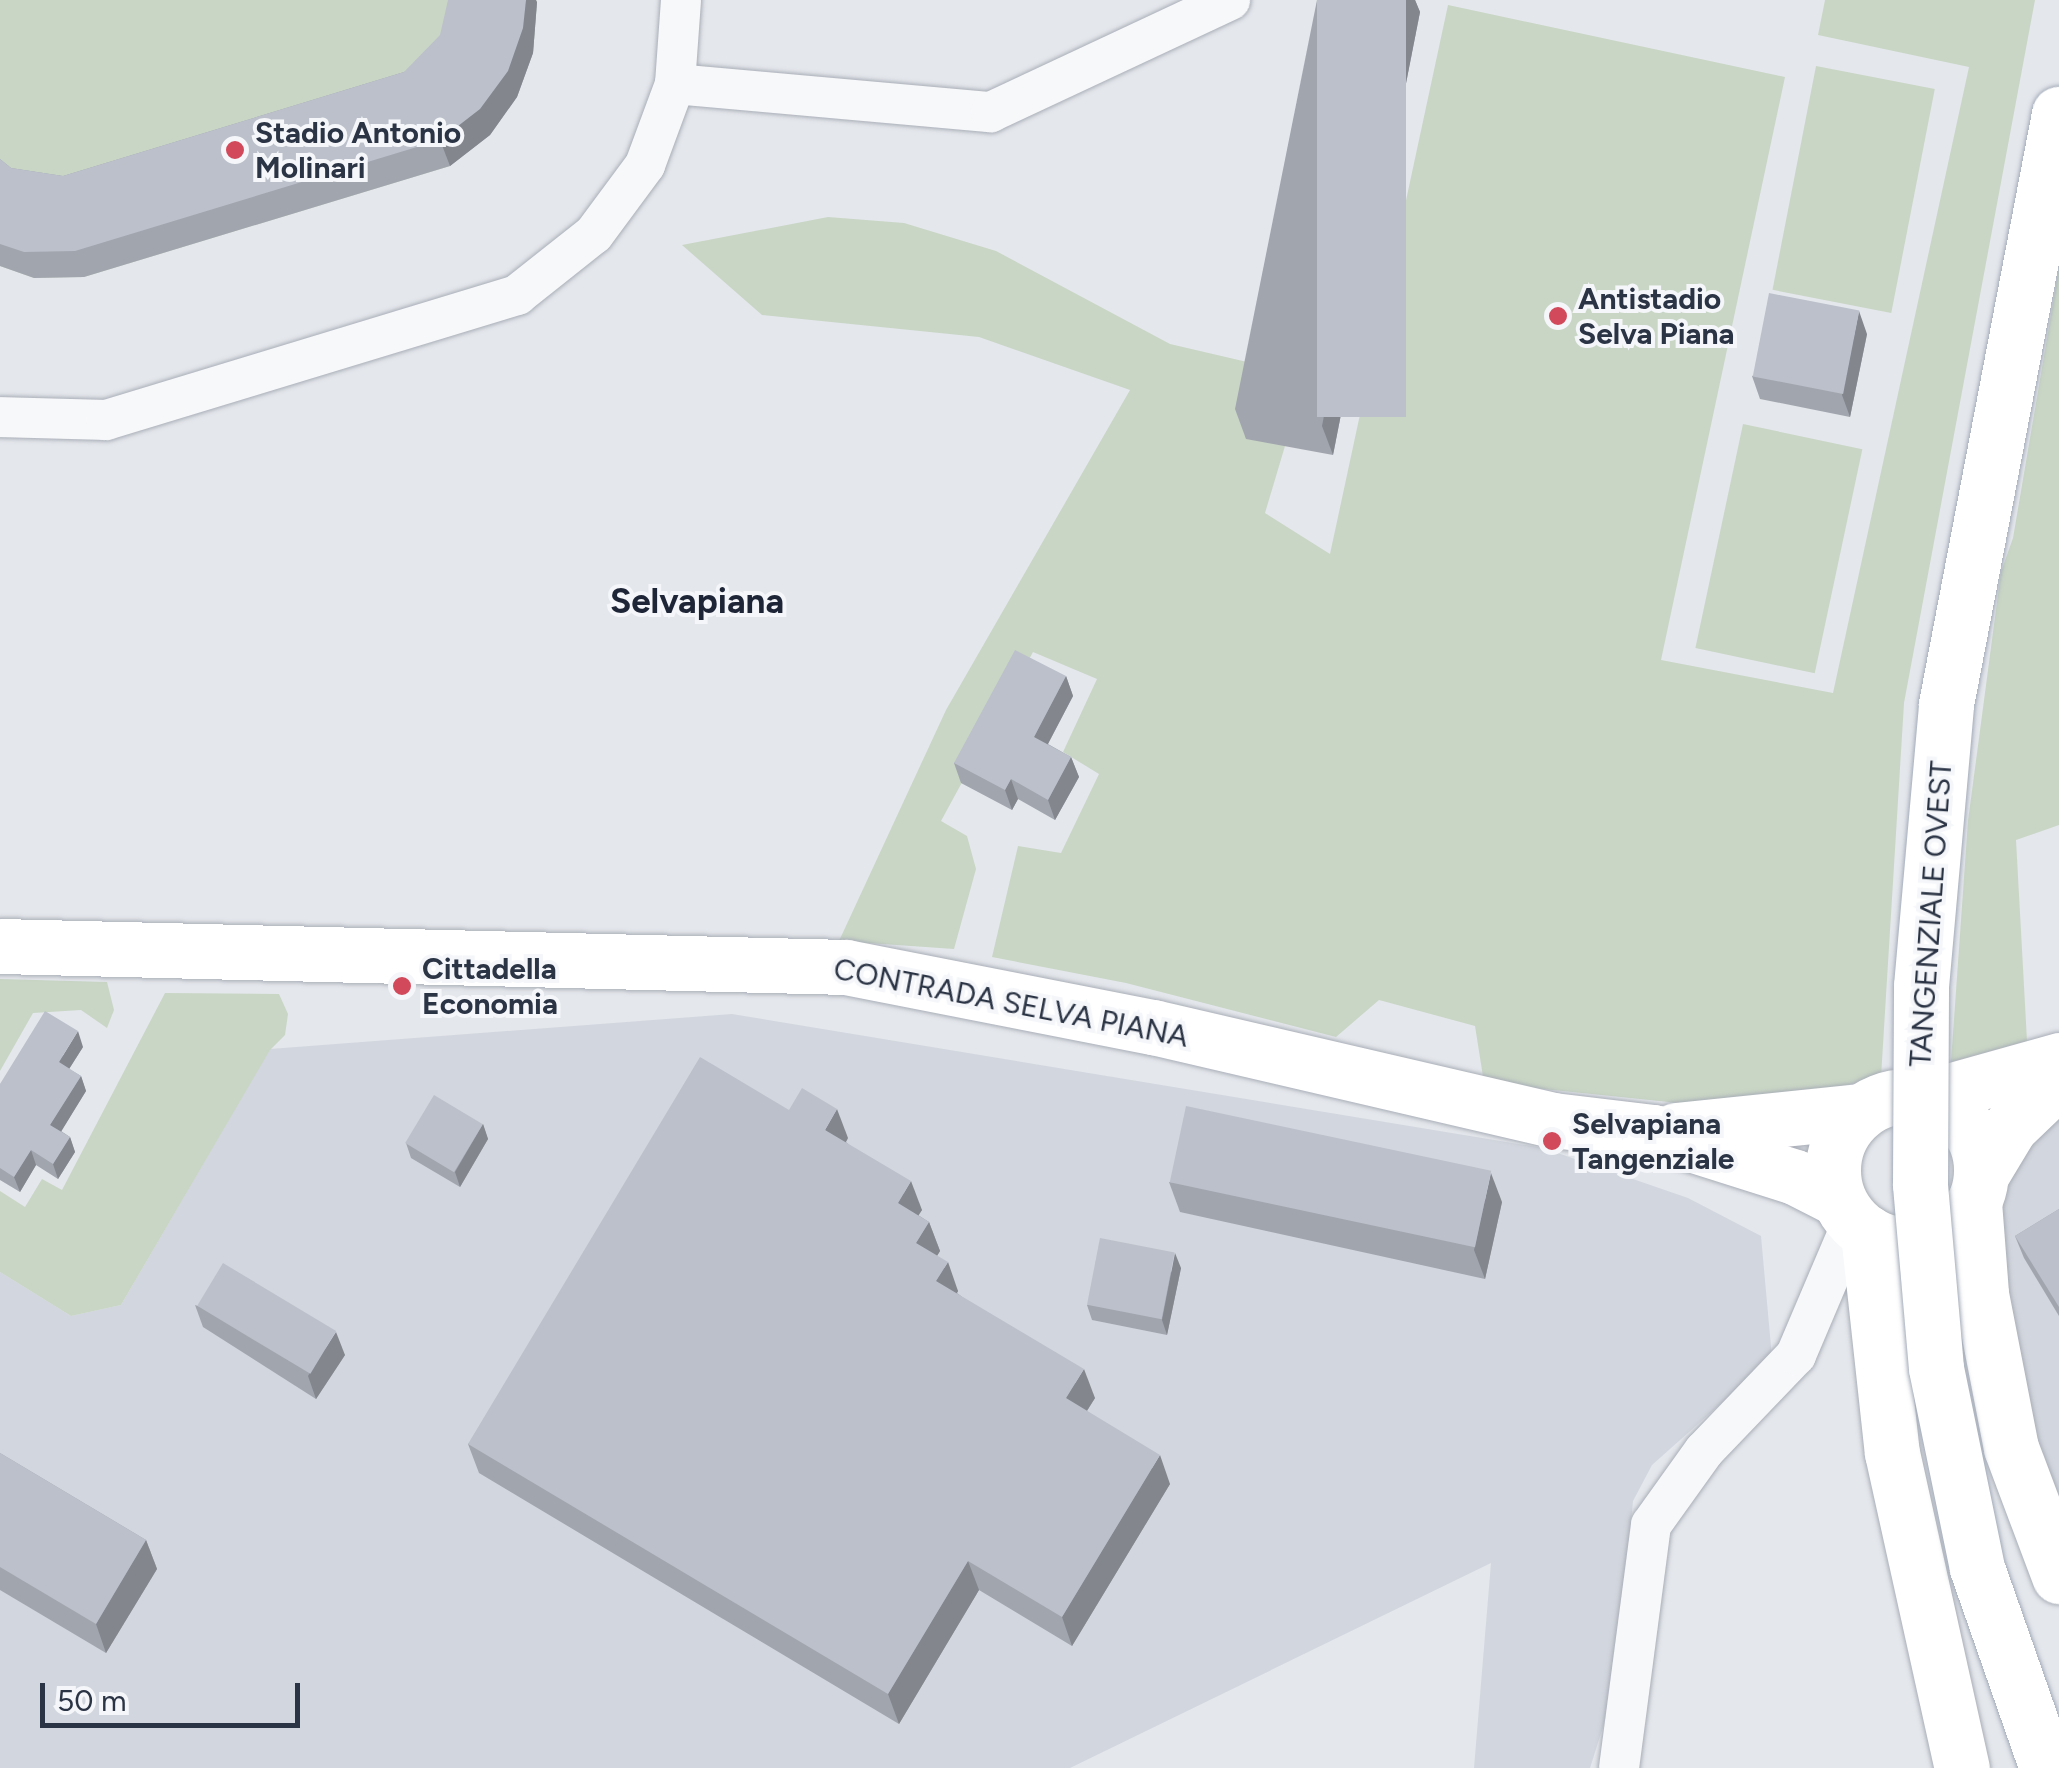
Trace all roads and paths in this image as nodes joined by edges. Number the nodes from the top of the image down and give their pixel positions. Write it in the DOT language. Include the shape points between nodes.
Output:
graph roads {
  1 [pos="681,0"];
  2 [pos="1230,0"];
  3 [pos="674,84"];
  4 [pos="2059,114"];
  5 [pos="0,417"];
  6 [pos="0,946"];
  7 [pos="2059,1060"];
  8 [pos="2059,1080"];
  9 [pos="1924,1098"];
  10 [pos="1862,1112"];
  11 [pos="1653,1132"];
  12 [pos="1978,1188"];
  13 [pos="1853,1218"];
  14 [pos="2059,1576"];
  15 [pos="1619,1768"];
  16 [pos="1962,1768"];
  17 [pos="2047,1768"];
  1 -- 3 [label="street"];
  2 -- 3 [label="street" via="991,112"];
  3 -- 5 [label="street" via="645,165 594,234 517,295 106,420"];
  4 -- 17 [label="main road, TANGENZIALE OVEST, bridge" via="1946,704 1920,986 1920,1184 1936,1368 1977,1568"];
  6 -- 11 [label="main road, CONTRADA SELVA PIANA" via="846,967 1153,1028 1552,1120"];
  7 -- 9 [label="main road"];
  8 -- 12 [label="main road" via="2010,1127"];
  9 -- 10 [label="main road" via="1891,1098"];
  9 -- 12 [label="main road" via="1966,1125"];
  10 -- 11 [label="main road"];
  10 -- 13 [label="main road" via="1835,1152"];
  11 -- 13 [label="main road" via="1795,1177"];
  12 -- 13 [label="main road" via="1963,1219 1928,1241 1887,1242"];
  12 -- 14 [label="main road" via="1981,1294 2012,1448"];
  13 -- 15 [label="street" via="1796,1355 1704,1451 1651,1526"];
  13 -- 16 [label="main road" via="1892,1453"];
}
